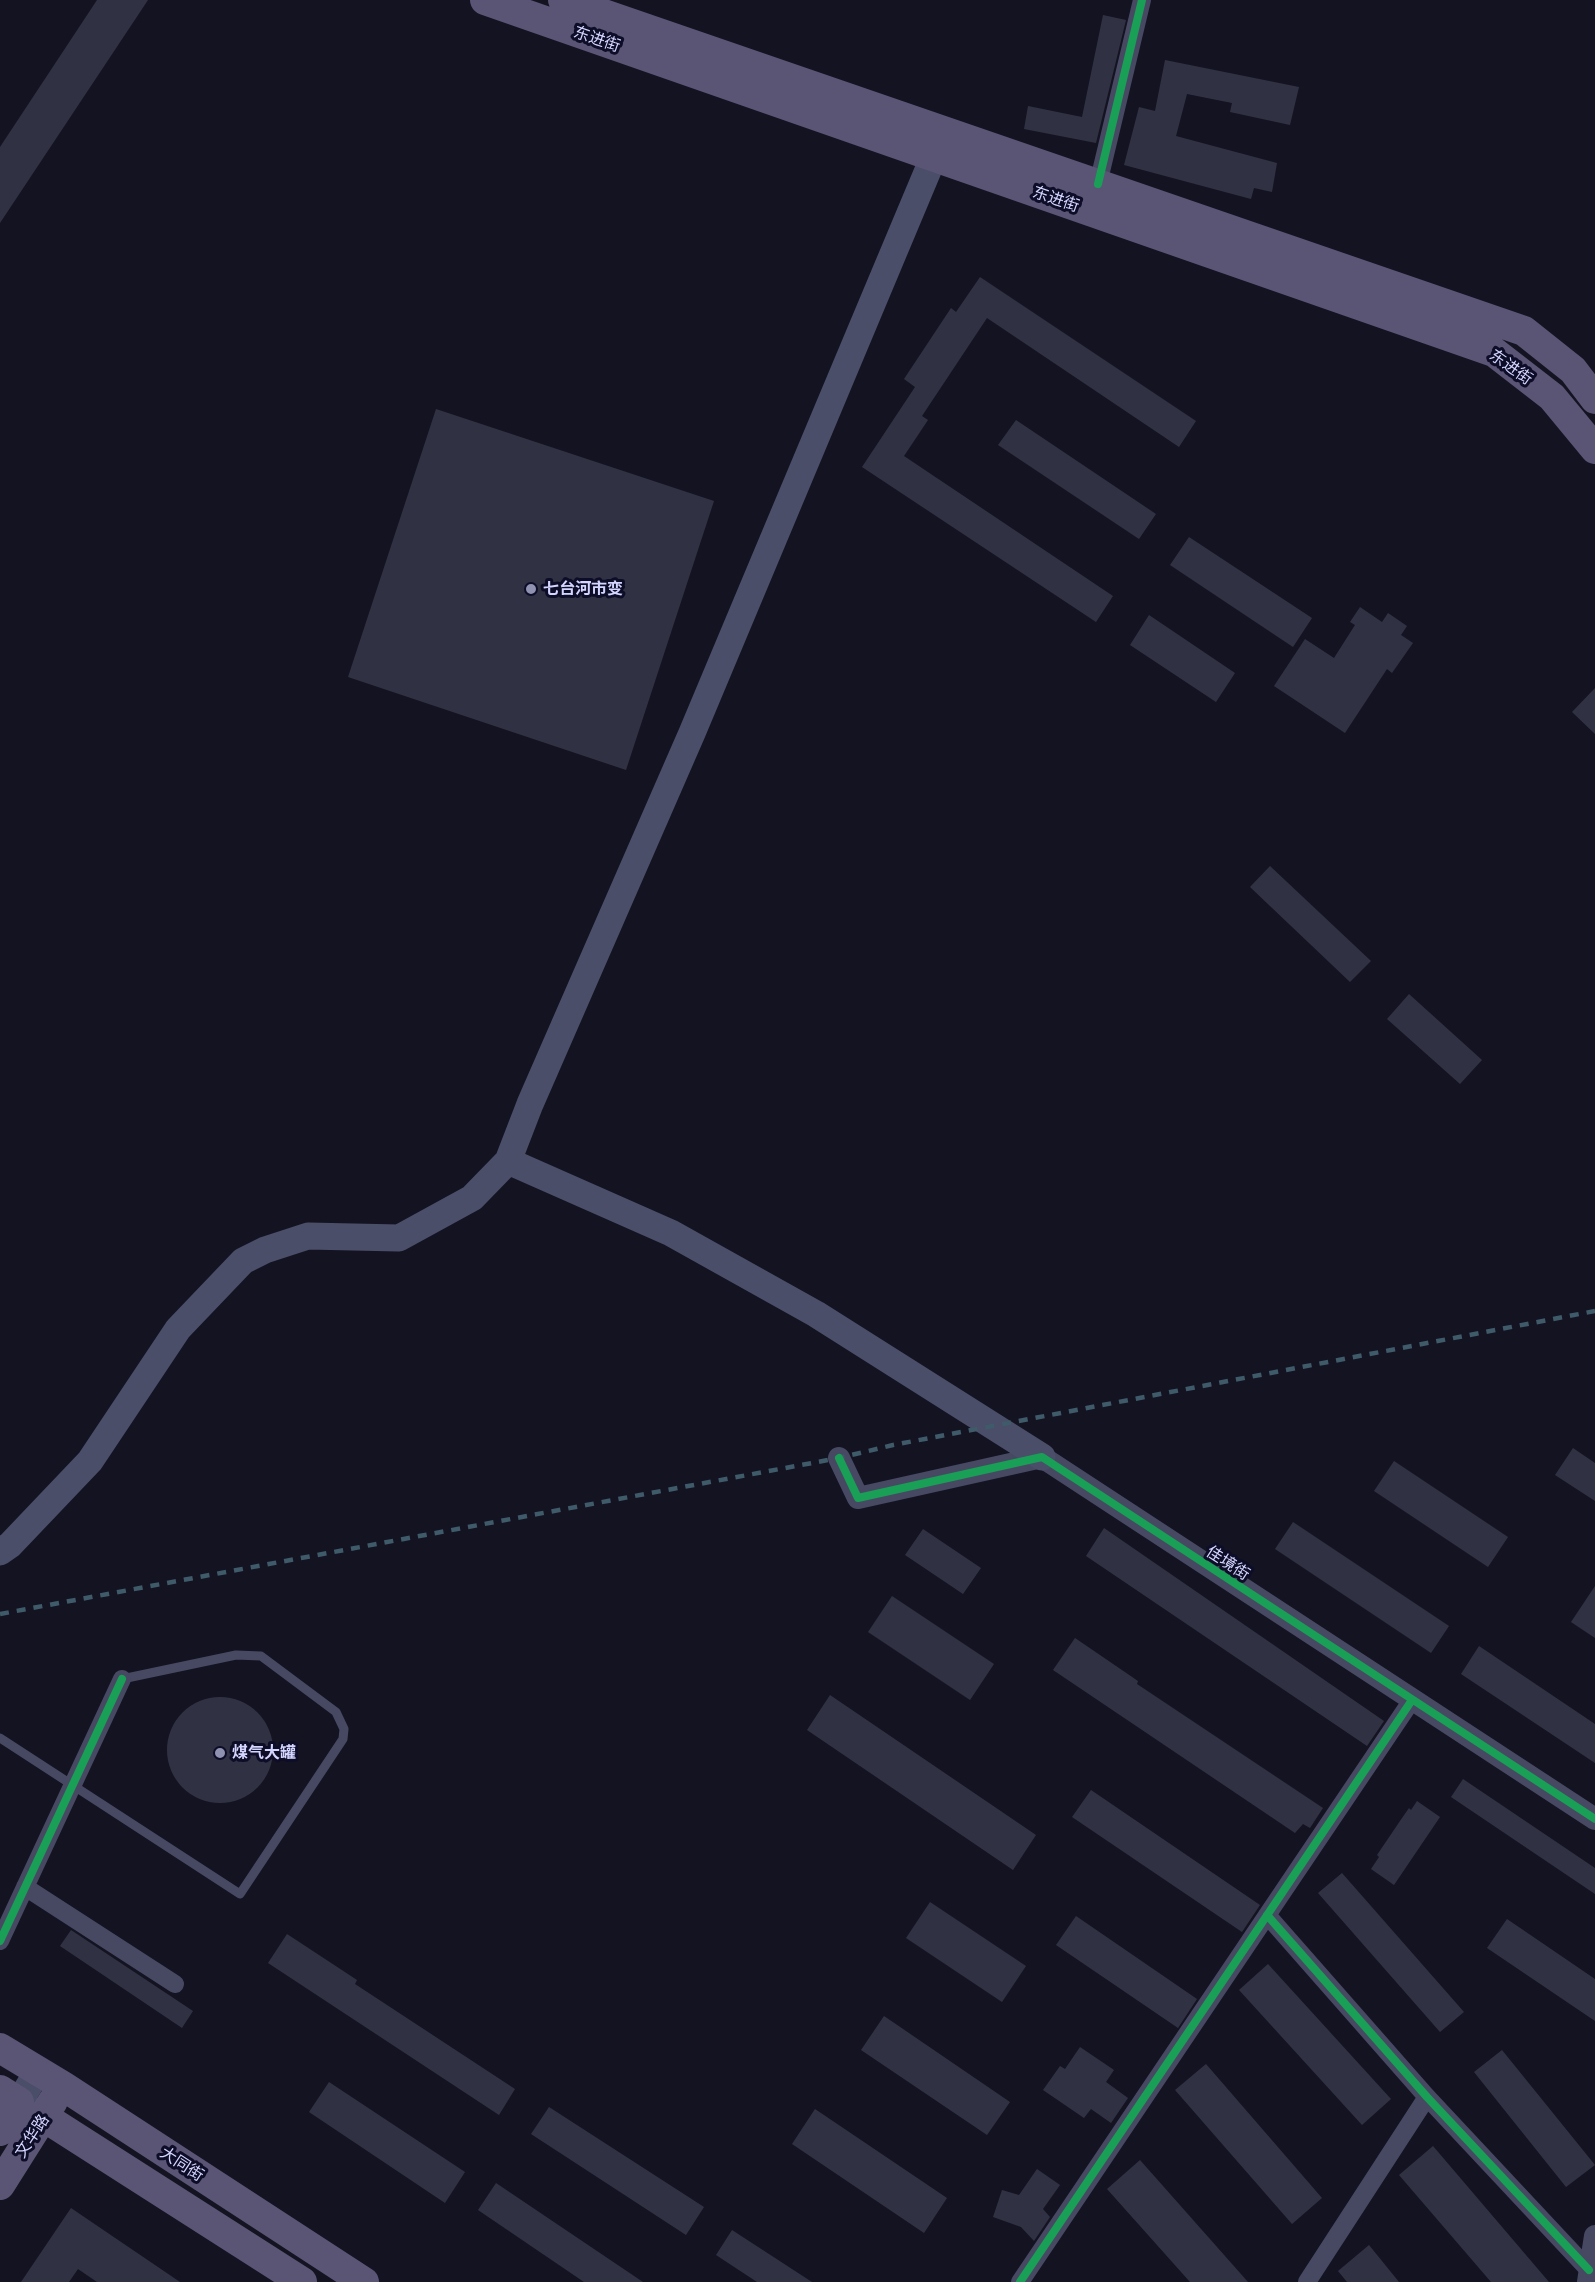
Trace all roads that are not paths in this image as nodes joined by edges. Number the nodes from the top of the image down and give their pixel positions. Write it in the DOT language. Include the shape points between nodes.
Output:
graph roads {
  1 [pos="485,0"];
  2 [pos="563,0"];
  3 [pos="1142,0"];
  4 [pos="934,156"];
  5 [pos="1098,184"];
  6 [pos="1595,399"];
  7 [pos="1595,449"];
  8 [pos="508,1161"];
  9 [pos="1042,1457"];
  10 [pos="839,1458"];
  11 [pos="0,1552"];
  12 [pos="122,1679"];
  13 [pos="1412,1700"];
  14 [pos="0,1738"];
  15 [pos="73,1784"];
  16 [pos="1595,1819"];
  17 [pos="25,1887"];
  18 [pos="1267,1915"];
  19 [pos="0,1941"];
  20 [pos="175,1984"];
  21 [pos="0,2048"];
  22 [pos="50,2079"];
  23 [pos="9,2096"];
  24 [pos="1427,2097"];
  25 [pos="44,2117"];
  26 [pos="0,2131"];
  27 [pos="0,2185"];
  28 [pos="1595,2236"];
  29 [pos="1588,2276"];
  30 [pos="1316,2278"];
  31 [pos="302,2282"];
  32 [pos="364,2282"];
  33 [pos="1020,2282"];
  1 -- 4 [label="main road, 东进街"];
  2 -- 5 [label="main road, 东进街"];
  3 -- 5 [label="street"];
  4 -- 7 [label="main road, 东进街" via="1494,352 1552,397"];
  4 -- 8 [label="main road"];
  5 -- 6 [label="main road, 东进街" via="1524,331 1573,370"];
  8 -- 9 [label="main road" via="681,1239 816,1314"];
  8 -- 11 [label="main road" via="472,1198 399,1238 308,1236 243,1261 178,1329 90,1461"];
  9 -- 10 [label="street" via="858,1498"];
  9 -- 13 [label="street, 佳境街"];
  12 -- 15 [label="street"];
  12 -- 15 [label="lane" via="236,1655 261,1656 336,1712 344,1729 343,1739 240,1894"];
  13 -- 16 [label="street, 佳境街"];
  13 -- 18 [label="street"];
  14 -- 15 [label="lane"];
  15 -- 17 [label="street"];
  17 -- 19 [label="street"];
  17 -- 20 [label="street"];
  18 -- 24 [label="street"];
  18 -- 33 [label="street"];
  21 -- 22 [label="main road, 大同街"];
  22 -- 23 [label="main road"];
  22 -- 25 [label="main road, 文华路"];
  22 -- 32 [label="main road, 大同街"];
  23 -- 25 [label="main road"];
  23 -- 26 [label="main road, 文华路"];
  24 -- 29 [label="street"];
  24 -- 30 [label="street"];
  25 -- 27 [label="main road, 文华路"];
  25 -- 31 [label="main road"];
  28 -- 29 [label="street"];
}
